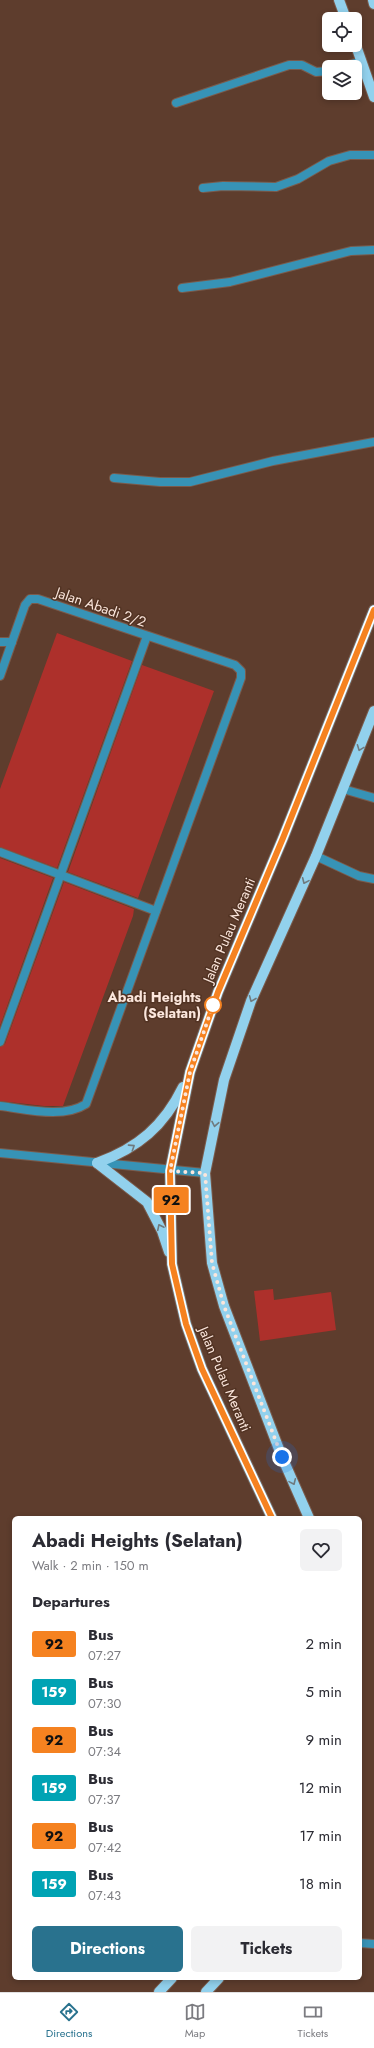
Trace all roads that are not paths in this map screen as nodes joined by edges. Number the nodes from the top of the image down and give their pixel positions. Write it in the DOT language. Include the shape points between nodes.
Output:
graph roads {
  1 [pos="339,0"];
  2 [pos="372,0"];
  3 [pos="374,4"];
  4 [pos="343,12"];
  5 [pos="362,61"];
  6 [pos="322,72"];
  7 [pos="374,97"];
  8 [pos="176,103"];
  9 [pos="374,155"];
  10 [pos="203,188"];
  11 [pos="374,250"];
  12 [pos="182,288"];
  13 [pos="374,442"];
  14 [pos="114,478"];
  15 [pos="374,610"];
  16 [pos="147,636"];
  17 [pos="0,642"];
  18 [pos="12,642"];
  19 [pos="0,676"];
  20 [pos="374,711"];
  21 [pos="343,789"];
  22 [pos="374,798"];
  23 [pos="0,852"];
  24 [pos="316,856"];
  25 [pos="60,875"];
  26 [pos="374,879"];
  27 [pos="156,911"];
  28 [pos="0,1042"];
  29 [pos="190,1072"];
  30 [pos="0,1106"];
  31 [pos="0,1153"];
  32 [pos="96,1164"];
  33 [pos="170,1171"];
  34 [pos="205,1173"];
  35 [pos="172,1264"];
  36 [pos="271,1516"];
  37 [pos="308,1516"];
  38 [pos="362,1943"];
  39 [pos="374,1944"];
  40 [pos="170,1980"];
  41 [pos="217,1980"];
  42 [pos="159,1992"];
  43 [pos="206,1992"];
  1 -- 4 [label="main road"];
  2 -- 3 [label="main road"];
  5 -- 7 [label="main road"];
  6 -- 8 [label="street" via="316,72 302,65 289,65"];
  9 -- 10 [label="street" via="350,156 330,161 298,179 276,187"];
  11 -- 12 [label="street" via="351,251 230,282"];
  13 -- 14 [label="street" via="273,461 190,482"];
  15 -- 29 [label="main road, Jalan Pulau Meranti" via="218,992"];
  16 -- 18 [label="street, Jalan Abadi 2/2" via="38,599 30,599 25,605"];
  16 -- 25 [label="street"];
  16 -- 27 [label="street, Jalan Abadi 2/2" via="235,665 241,671 241,678"];
  17 -- 18 [label="street"];
  18 -- 19 [label="street, Jalan Abadi 2/2"];
  20 -- 21 [label="main road, Jalan Pulau Meranti, one-way"];
  21 -- 22 [label="street"];
  21 -- 24 [label="main road, Jalan Pulau Meranti"];
  23 -- 25 [label="street"];
  24 -- 26 [label="street" via="359,876"];
  24 -- 34 [label="main road, Jalan Pulau Meranti, one-way" via="251,1000 224,1080"];
  25 -- 27 [label="street"];
  25 -- 28 [label="street"];
  27 -- 30 [label="street" via="86,1104 79,1109 63,1113"];
  32 -- 29 [label="main road, one-way" via="134,1146 163,1121 174,1106"];
  29 -- 33 [label="main road, Jalan Pulau Meranti"];
  31 -- 32 [label="street"];
  32 -- 33 [label="street"];
  35 -- 32 [label="main road, one-way" via="162,1231 147,1202"];
  33 -- 34 [label="street"];
  33 -- 35 [label="main road, Jalan Pulau Meranti"];
  34 -- 37 [label="main road, Jalan Pulau Meranti, one-way" via="212,1263 224,1306 282,1457"];
  35 -- 36 [label="main road, Jalan Pulau Meranti" via="186,1324 202,1369"];
  38 -- 39 [label="street"];
  40 -- 42 [label="main road"];
  41 -- 43 [label="main road"];
}
